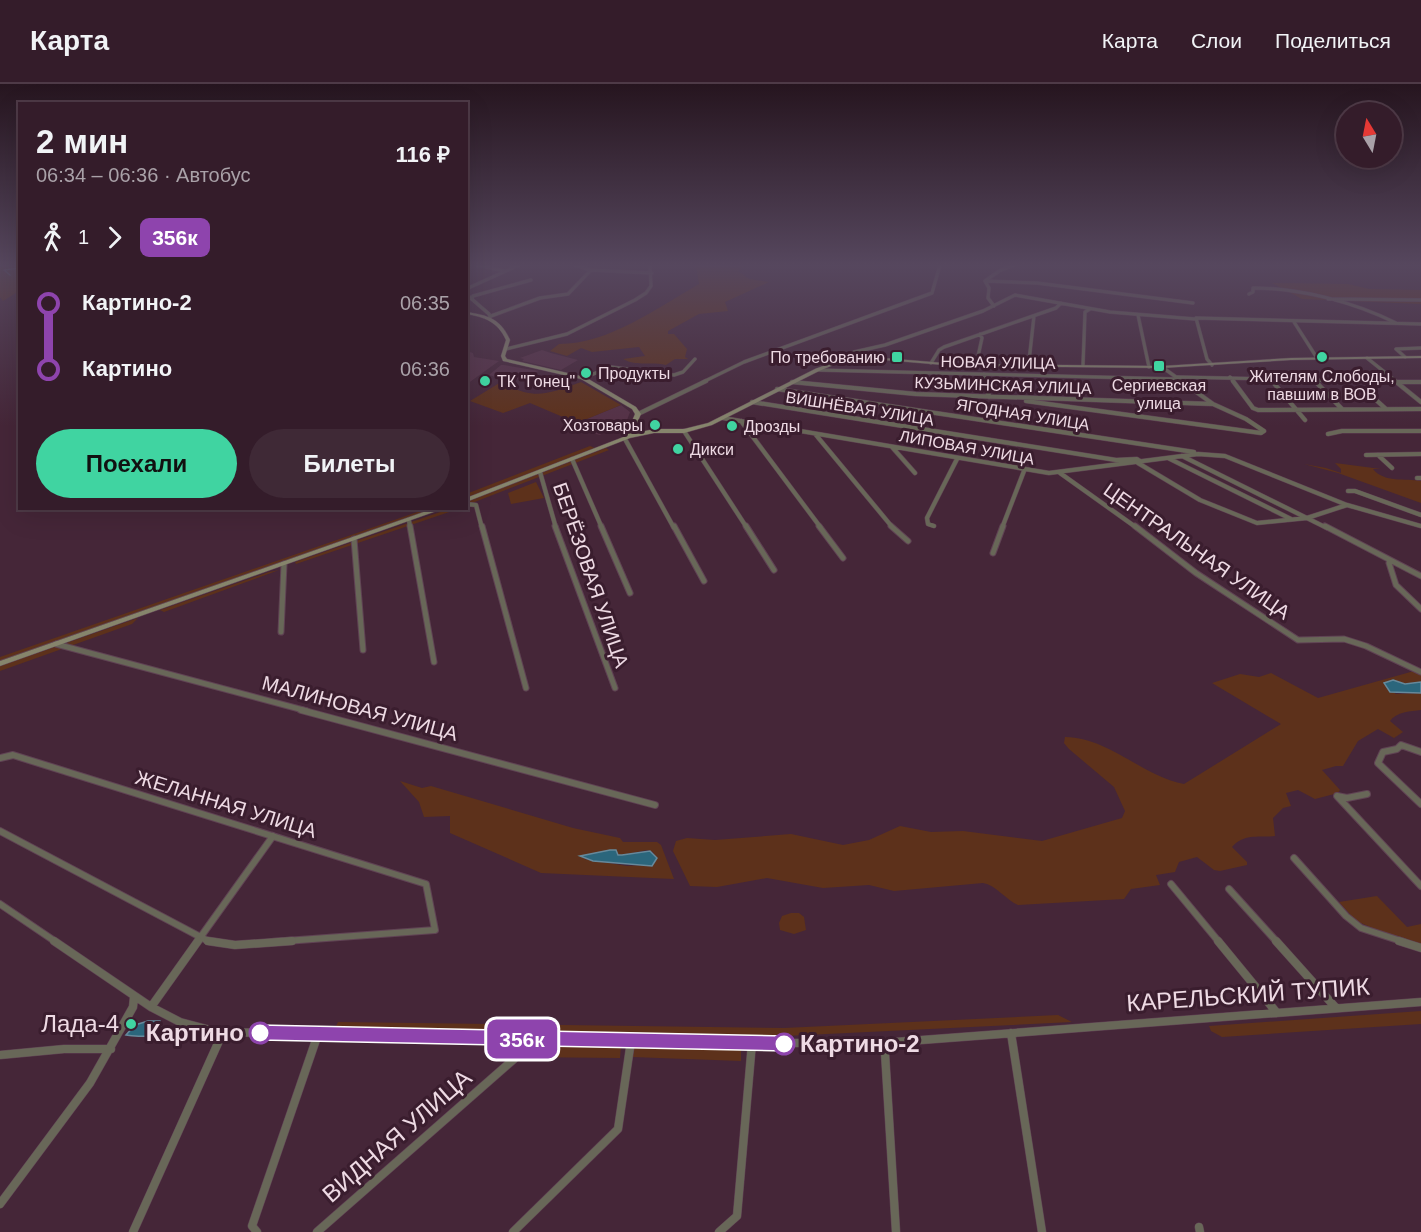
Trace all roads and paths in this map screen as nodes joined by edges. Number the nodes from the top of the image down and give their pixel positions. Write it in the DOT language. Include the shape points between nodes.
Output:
graph roads {
  1 [pos="492,319"];
  2 [pos="598,319"];
  3 [pos="862,319"];
  4 [pos="959,319"];
  5 [pos="1026,319"];
  6 [pos="1034,319"];
  7 [pos="1085,319"];
  8 [pos="1139,319"];
  9 [pos="1190,319"];
  10 [pos="1196,319"];
  11 [pos="1389,319"];
  12 [pos="1294,322"];
  13 [pos="1398,323"];
  14 [pos="1421,324"];
  15 [pos="980,334"];
  16 [pos="1421,348"];
  17 [pos="506,349"];
  18 [pos="1405,357"];
  19 [pos="1421,357"];
  20 [pos="847,358"];
  21 [pos="1317,358"];
  22 [pos="1367,358"];
  23 [pos="695,359"];
  24 [pos="977,361"];
  25 [pos="1029,361"];
  26 [pos="932,363"];
  27 [pos="984,365"];
  28 [pos="1083,365"];
  29 [pos="1212,365"];
  30 [pos="1149,367"];
  31 [pos="1162,367"];
  32 [pos="817,370"];
  33 [pos="1385,373"];
  34 [pos="986,374"];
  35 [pos="583,378"];
  36 [pos="1177,378"];
  37 [pos="1230,378"];
  38 [pos="1271,379"];
  39 [pos="1314,380"];
  40 [pos="792,382"];
  41 [pos="1396,382"];
  42 [pos="1421,382"];
  43 [pos="777,389"];
  44 [pos="989,396"];
  45 [pos="998,397"];
  46 [pos="1375,399"];
  47 [pos="752,402"];
  48 [pos="1421,402"];
  49 [pos="1213,404"];
  50 [pos="1386,409"];
  51 [pos="1421,409"];
  52 [pos="1296,410"];
  53 [pos="1342,410"];
  54 [pos="638,414"];
  55 [pos="723,418"];
  56 [pos="1305,420"];
  57 [pos="741,421"];
  58 [pos="633,429"];
  59 [pos="654,431"];
  60 [pos="684,431"];
  61 [pos="1421,431"];
  62 [pos="1328,434"];
  63 [pos="816,435"];
  64 [pos="626,438"];
  65 [pos="892,447"];
  66 [pos="1194,452"];
  67 [pos="1421,454"];
  68 [pos="1366,455"];
  69 [pos="1378,455"];
  70 [pos="1181,456"];
  71 [pos="1167,458"];
  72 [pos="572,459"];
  73 [pos="957,459"];
  74 [pos="1140,463"];
  75 [pos="1392,468"];
  76 [pos="1024,471"];
  77 [pos="540,472"];
  78 [pos="915,473"];
  79 [pos="1060,473"];
  80 [pos="1348,490"];
  81 [pos="468,501"];
  82 [pos="468,503"];
  83 [pos="1347,505"];
  84 [pos="436,510"];
  85 [pos="1421,515"];
  86 [pos="1307,518"];
  87 [pos="1291,519"];
  88 [pos="409,520"];
  89 [pos="934,526"];
  90 [pos="1421,526"];
  91 [pos="354,539"];
  92 [pos="908,541"];
  93 [pos="993,553"];
  94 [pos="843,558"];
  95 [pos="1391,562"];
  96 [pos="284,564"];
  97 [pos="774,570"];
  98 [pos="1421,576"];
  99 [pos="704,581"];
  100 [pos="630,593"];
  101 [pos="1421,609"];
  102 [pos="281,632"];
  103 [pos="56,644"];
  104 [pos="363,650"];
  105 [pos="434,662"];
  106 [pos="0,664"];
  107 [pos="1421,672"];
  108 [pos="526,688"];
  109 [pos="615,688"];
  110 [pos="1421,752"];
  111 [pos="0,758"];
  112 [pos="1367,794"];
  113 [pos="1421,804"];
  114 [pos="655,805"];
  115 [pos="0,831"];
  116 [pos="273,836"];
  117 [pos="1294,858"];
  118 [pos="1172,884"];
  119 [pos="1421,886"];
  120 [pos="1229,889"];
  121 [pos="0,904"];
  122 [pos="202,938"];
  123 [pos="1421,948"];
  124 [pos="134,997"];
  125 [pos="1421,1002"];
  126 [pos="151,1007"];
  127 [pos="1336,1008"];
  128 [pos="1277,1013"];
  129 [pos="223,1032"];
  130 [pos="1011,1033"];
  131 [pos="318,1034"];
  132 [pos="516,1039"];
  133 [pos="632,1041"];
  134 [pos="752,1043"];
  135 [pos="882,1043"];
  136 [pos="111,1049"];
  137 [pos="0,1055"];
  138 [pos="0,1204"];
  139 [pos="133,1232"];
  140 [pos="256,1232"];
  141 [pos="317,1232"];
  142 [pos="513,1232"];
  143 [pos="719,1232"];
  144 [pos="896,1232"];
  145 [pos="1042,1232"];
  1 -- 17 [label="street" via="507,336"];
  2 -- 17 [label="street" via="567,334"];
  3 -- 54 [label="street" via="744,362"];
  4 -- 20 [label="street" via="854,352"];
  5 -- 15 [label="street"];
  6 -- 25 [label="street"];
  7 -- 28 [label="street"];
  8 -- 30 [label="street"];
  9 -- 10 [label="street"];
  10 -- 12 [label="street"];
  10 -- 29 [label="street"];
  11 -- 13 [label="street"];
  12 -- 13 [label="street"];
  12 -- 21 [label="street"];
  13 -- 14 [label="street"];
  15 -- 24 [label="street"];
  15 -- 26 [label="street" via="941,348"];
  16 -- 18 [label="street" via="1396,349"];
  17 -- 35 [label="street" via="503,358 512,363"];
  18 -- 19 [label="street"];
  18 -- 22 [label="street"];
  20 -- 26 [label="street"];
  20 -- 32 [label="street"];
  21 -- 22 [label="street"];
  21 -- 29 [label="street"];
  22 -- 33 [label="street"];
  23 -- 35 [label="street" via="678,374 611,367"];
  26 -- 27 [label="street"];
  27 -- 28 [label="street"];
  27 -- 34 [label="street"];
  28 -- 30 [label="street"];
  29 -- 31 [label="street"];
  30 -- 31 [label="street"];
  31 -- 36 [label="street"];
  32 -- 34 [label="street, НОВАЯ УЛИЦА"];
  32 -- 40 [label="street"];
  33 -- 39 [label="street" via="1368,381"];
  33 -- 41 [label="street"];
  34 -- 36 [label="street, НОВАЯ УЛИЦА"];
  34 -- 44 [label="street"];
  35 -- 54 [label="street"];
  36 -- 37 [label="street"];
  36 -- 49 [label="street"];
  37 -- 38 [label="street"];
  37 -- 52 [label="street" via="1254,409"];
  38 -- 39 [label="street"];
  38 -- 52 [label="street"];
  39 -- 53 [label="street"];
  40 -- 43 [label="street"];
  40 -- 44 [label="street, КУЗЬМИНСКАЯ УЛИЦА" via="916,394"];
  41 -- 42 [label="street"];
  41 -- 48 [label="street"];
  43 -- 47 [label="street"];
  43 -- 66 [label="street, ЯГОДНАЯ УЛИЦА"];
  44 -- 45 [label="street, КУЗЬМИНСКАЯ УЛИЦА"];
  45 -- 49 [label="street, КУЗЬМИНСКАЯ УЛИЦА"];
  45 -- 49 [label="street" via="1264,431"];
  46 -- 50 [label="street"];
  47 -- 55 [label="street"];
  47 -- 74 [label="street, ВИШНЁВАЯ УЛИЦА" via="1116,460 1137,459"];
  50 -- 51 [label="street"];
  50 -- 53 [label="street"];
  52 -- 53 [label="street"];
  52 -- 56 [label="street"];
  54 -- 58 [label="street"];
  55 -- 57 [label="street, ЛИПОВАЯ УЛИЦА"];
  55 -- 60 [label="street"];
  57 -- 63 [label="street, ЛИПОВАЯ УЛИЦА"];
  57 -- 94 [label="street"];
  58 -- 59 [label="street"];
  58 -- 64 [label="street"];
  59 -- 60 [label="street"];
  59 -- 64 [label="street"];
  60 -- 97 [label="street"];
  61 -- 62 [label="street"];
  63 -- 65 [label="street, ЛИПОВАЯ УЛИЦА"];
  63 -- 92 [label="street" via="896,532"];
  64 -- 72 [label="street"];
  64 -- 99 [label="street"];
  65 -- 73 [label="street, ЛИПОВАЯ УЛИЦА"];
  65 -- 78 [label="street"];
  67 -- 69 [label="street"];
  68 -- 69 [label="street"];
  69 -- 75 [label="street"];
  70 -- 71 [label="street, ЛИПОВАЯ УЛИЦА"];
  70 -- 83 [label="street, ЛИПОВАЯ УЛИЦА" via="1225,456"];
  70 -- 86 [label="street"];
  71 -- 74 [label="street, ЛИПОВАЯ УЛИЦА"];
  71 -- 87 [label="street"];
  72 -- 77 [label="street"];
  72 -- 100 [label="street"];
  73 -- 76 [label="street, ЛИПОВАЯ УЛИЦА"];
  73 -- 89 [label="street" via="927,518 928,524"];
  74 -- 79 [label="street, ЛИПОВАЯ УЛИЦА"];
  74 -- 87 [label="street" via="1200,500 1257,523"];
  76 -- 79 [label="street, ЛИПОВАЯ УЛИЦА"];
  76 -- 93 [label="street"];
  77 -- 81 [label="street"];
  77 -- 109 [label="street, БЕРЁЗОВАЯ УЛИЦА" via="550,513"];
  79 -- 107 [label="street, ЦЕНТРАЛЬНАЯ УЛИЦА" via="1196,573 1298,640 1344,639"];
  80 -- 85 [label="street"];
  82 -- 108 [label="street" via="476,505"];
  83 -- 86 [label="street"];
  83 -- 90 [label="street"];
  84 -- 88 [label="street"];
  86 -- 87 [label="street"];
  86 -- 95 [label="street"];
  88 -- 91 [label="street"];
  88 -- 105 [label="street"];
  91 -- 96 [label="street"];
  91 -- 104 [label="street"];
  95 -- 98 [label="street"];
  95 -- 101 [label="street" via="1396,585"];
  96 -- 102 [label="street"];
  96 -- 103 [label="street"];
  103 -- 106 [label="street"];
  103 -- 114 [label="street, МАЛИНОВАЯ УЛИЦА"];
  110 -- 113 [label="street" via="1401,745 1383,752 1378,763"];
  111 -- 116 [label="street, ЖЕЛАННАЯ УЛИЦА" via="13,755"];
  112 -- 119 [label="street" via="1337,796"];
  115 -- 122 [label="street"];
  116 -- 122 [label="street"];
  116 -- 122 [label="street, ЖЕЛАННАЯ УЛИЦА" via="428,885 435,930 235,945"];
  117 -- 123 [label="street" via="1361,928"];
  118 -- 128 [label="street"];
  120 -- 127 [label="street"];
  121 -- 124 [label="street, КАРЕЛЬСКИЙ ТУПИК"];
  122 -- 126 [label="street"];
  124 -- 126 [label="street, КАРЕЛЬСКИЙ ТУПИК"];
  124 -- 136 [label="street" via="133,1007"];
  125 -- 127 [label="street, КАРЕЛЬСКИЙ ТУПИК"];
  126 -- 129 [label="street, КАРЕЛЬСКИЙ ТУПИК" via="180,1022"];
  127 -- 128 [label="street, КАРЕЛЬСКИЙ ТУПИК"];
  128 -- 130 [label="street, КАРЕЛЬСКИЙ ТУПИК"];
  129 -- 131 [label="street, КАРЕЛЬСКИЙ ТУПИК"];
  129 -- 139 [label="street"];
  130 -- 135 [label="street, КАРЕЛЬСКИЙ ТУПИК"];
  130 -- 145 [label="street"];
  131 -- 132 [label="street, КАРЕЛЬСКИЙ ТУПИК"];
  131 -- 140 [label="street" via="252,1226"];
  132 -- 133 [label="street, КАРЕЛЬСКИЙ ТУПИК"];
  132 -- 141 [label="street, ВИДНАЯ УЛИЦА" via="514,1059"];
  133 -- 134 [label="street, КАРЕЛЬСКИЙ ТУПИК"];
  133 -- 142 [label="street" via="618,1129"];
  134 -- 135 [label="street, КАРЕЛЬСКИЙ ТУПИК"];
  134 -- 143 [label="street" via="737,1216"];
  135 -- 144 [label="street"];
  136 -- 137 [label="street"];
  136 -- 138 [label="street"];
}
